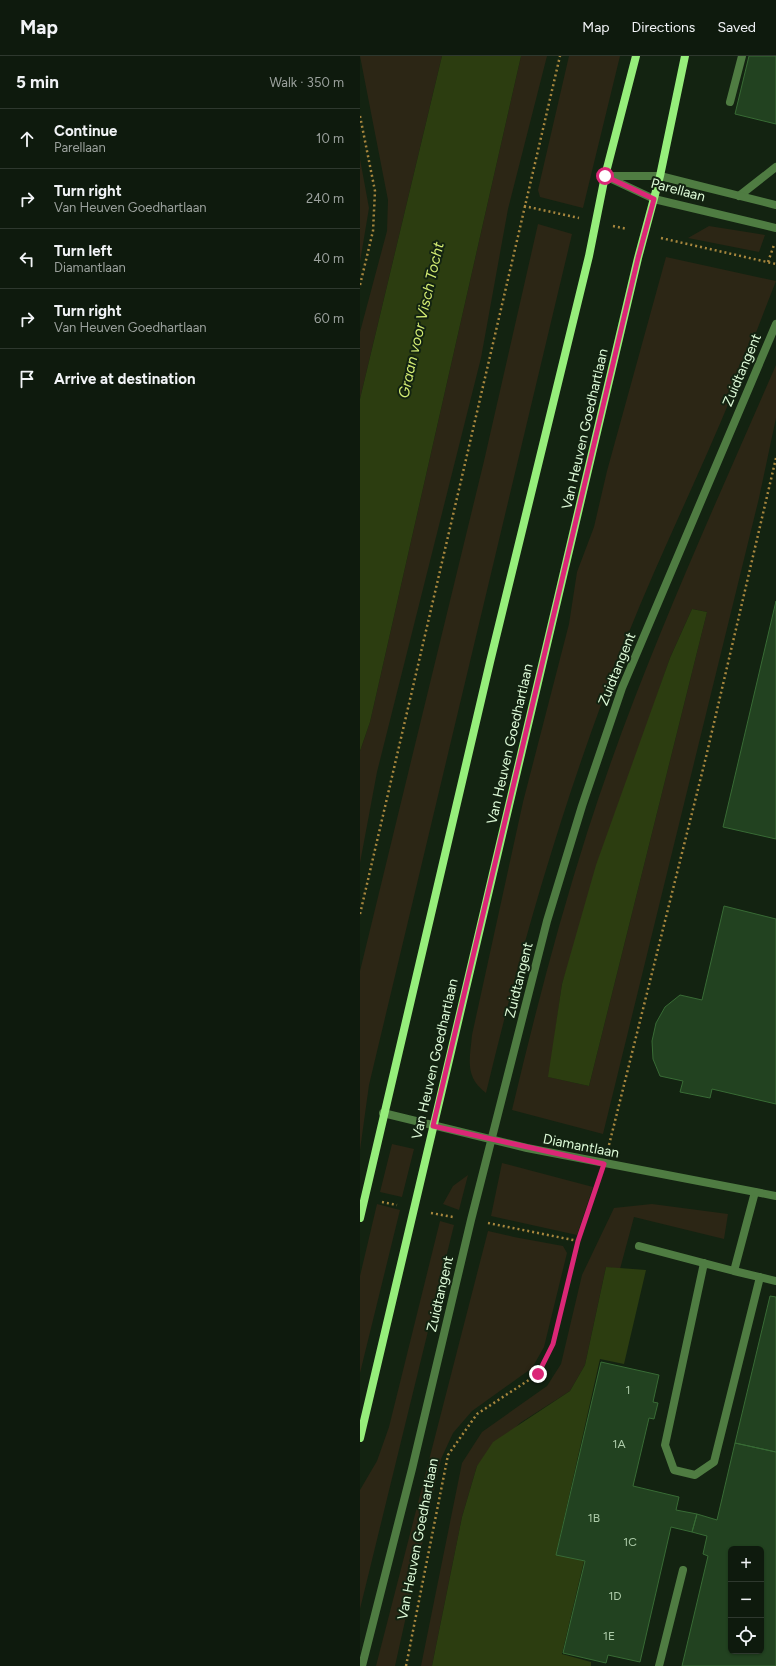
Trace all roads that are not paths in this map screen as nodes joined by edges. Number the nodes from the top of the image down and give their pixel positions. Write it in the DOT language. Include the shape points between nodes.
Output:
graph roads {
  1 [pos="636,56"];
  2 [pos="684,56"];
  3 [pos="742,56"];
  4 [pos="730,102"];
  5 [pos="776,168"];
  6 [pos="605,176"];
  7 [pos="660,176"];
  8 [pos="739,196"];
  9 [pos="654,199"];
  10 [pos="776,205"];
  11 [pos="776,228"];
  12 [pos="776,324"];
  13 [pos="384,1113"];
  14 [pos="433,1126"];
  15 [pos="491,1141"];
  16 [pos="755,1192"];
  17 [pos="776,1196"];
  18 [pos="360,1218"];
  19 [pos="639,1246"];
  20 [pos="704,1263"];
  21 [pos="734,1271"];
  22 [pos="760,1277"];
  23 [pos="776,1281"];
  24 [pos="360,1438"];
  25 [pos="683,1570"];
  26 [pos="362,1666"];
  27 [pos="659,1666"];
  1 -- 6 [label="main road"];
  2 -- 7 [label="main road, Van Heuven Goedhartlaan"];
  3 -- 4 [label="street"];
  5 -- 8 [label="street"];
  6 -- 7 [label="street, Parellaan"];
  6 -- 9 [label="street, Parellaan"];
  6 -- 13 [label="main road" via="587,264"];
  7 -- 8 [label="street, Parellaan"];
  7 -- 9 [label="main road, Van Heuven Goedhartlaan"];
  8 -- 10 [label="street, Parellaan"];
  9 -- 11 [label="street, Parellaan"];
  9 -- 14 [label="main road, Van Heuven Goedhartlaan"];
  12 -- 15 [label="street, Zuidtangent" via="620,696 582,806 547,921"];
  13 -- 14 [label="street, Diamantlaan"];
  13 -- 18 [label="main road"];
  14 -- 15 [label="street, Diamantlaan"];
  14 -- 24 [label="main road, Van Heuven Goedhartlaan"];
  15 -- 16 [label="street, Diamantlaan"];
  15 -- 26 [label="street, Zuidtangent"];
  16 -- 17 [label="street, Diamantlaan"];
  16 -- 21 [label="street"];
  19 -- 20 [label="street"];
  20 -- 21 [label="street"];
  20 -- 22 [label="street" via="665,1446 674,1470 695,1475 714,1462"];
  21 -- 22 [label="street"];
  22 -- 23 [label="street"];
  25 -- 27 [label="street"];
}
